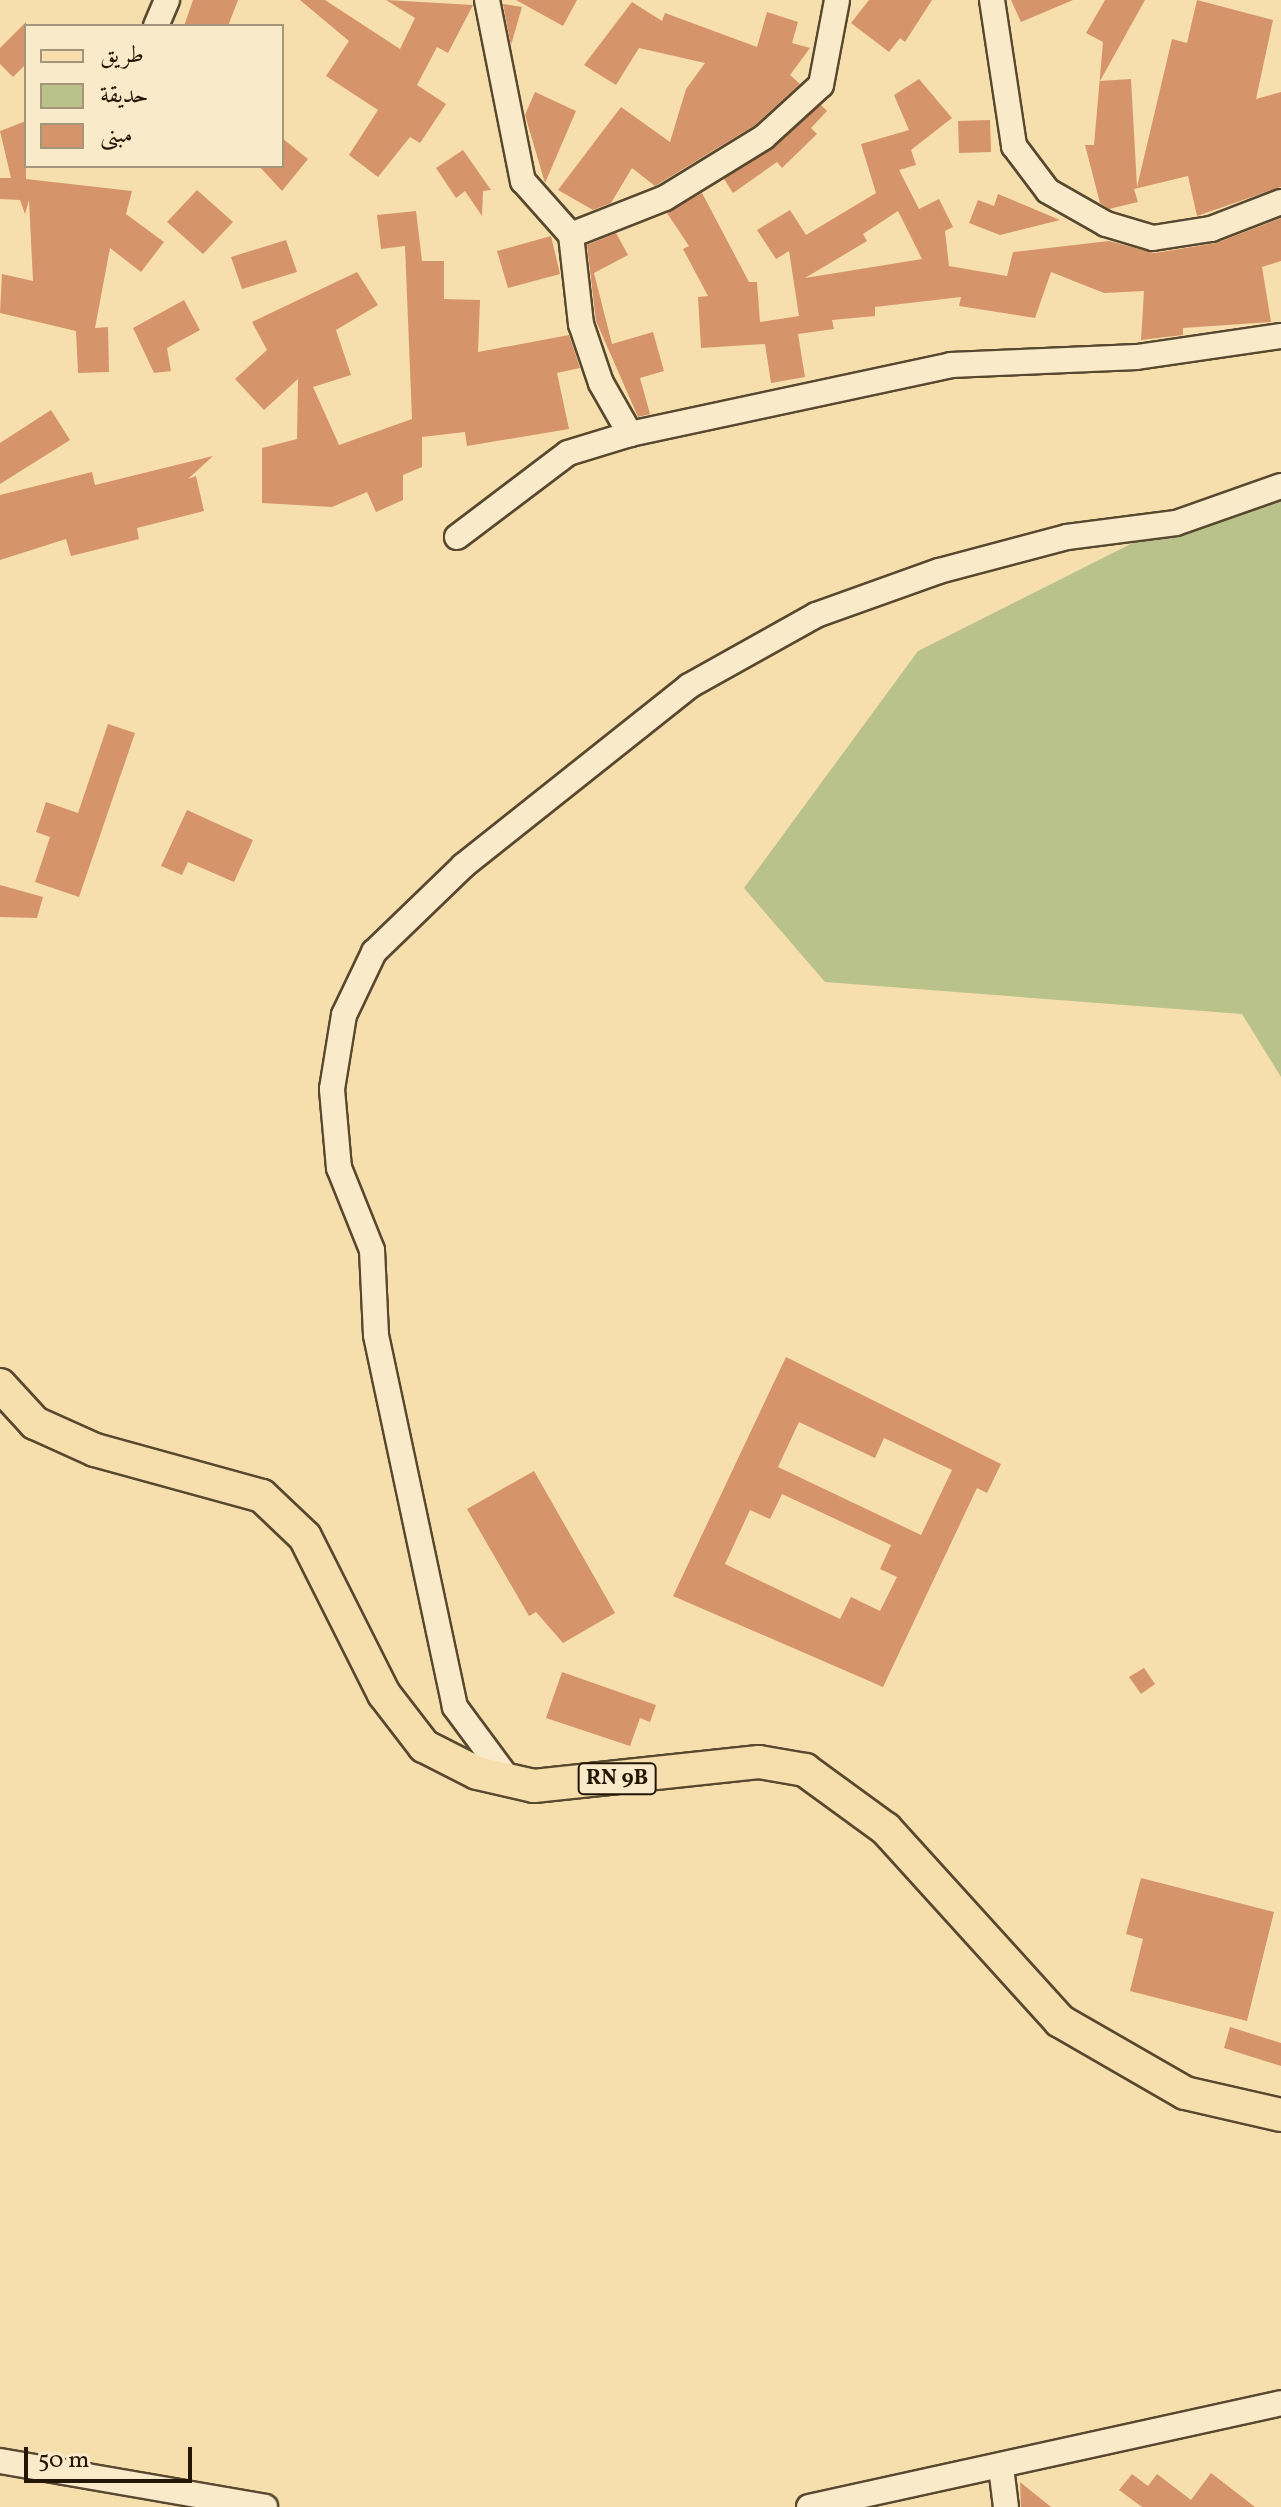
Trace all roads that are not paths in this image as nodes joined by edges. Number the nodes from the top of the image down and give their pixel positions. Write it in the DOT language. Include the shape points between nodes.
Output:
graph roads {
  1 [pos="167,0"];
  2 [pos="487,0"];
  3 [pos="837,0"];
  4 [pos="992,0"];
  5 [pos="157,24"];
  6 [pos="1281,202"];
  7 [pos="571,235"];
  8 [pos="1281,336"];
  9 [pos="630,434"];
  10 [pos="1281,486"];
  11 [pos="457,537"];
  12 [pos="0,1385"];
  13 [pos="509,1780"];
  14 [pos="1281,2115"];
  15 [pos="1281,2403"];
  16 [pos="0,2461"];
  17 [pos="1001,2467"];
  18 [pos="161,2498"];
  19 [pos="874,2499"];
  20 [pos="265,2507"];
  21 [pos="809,2507"];
  22 [pos="1006,2507"];
  1 -- 5 [label="street"];
  2 -- 7 [label="street" via="523,181"];
  3 -- 7 [label="street" via="821,85 764,137 665,198"];
  4 -- 6 [label="street" via="1014,146 1048,191 1106,224 1153,238 1211,229"];
  7 -- 9 [label="street" via="581,324 601,383"];
  8 -- 9 [label="street" via="1137,357 951,365"];
  9 -- 11 [label="street" via="568,453"];
  10 -- 13 [label="street" via="1176,523 1067,537 939,571 816,615 689,686 463,866 374,952 344,1015 332,1089 339,1168 372,1250 376,1335 455,1707"];
  12 -- 13 [label="main road, RN 9B" via="35,1423 95,1450 262,1496 305,1537 384,1694 424,1746"];
  13 -- 14 [label="main road, RN 9B" via="534,1786 759,1762 805,1770 886,1829 1060,2021 1185,2093"];
  15 -- 17 [label="street"];
  16 -- 18 [label="street"];
  17 -- 19 [label="street"];
  17 -- 22 [label="street"];
  18 -- 20 [label="street"];
  19 -- 21 [label="street"];
}
